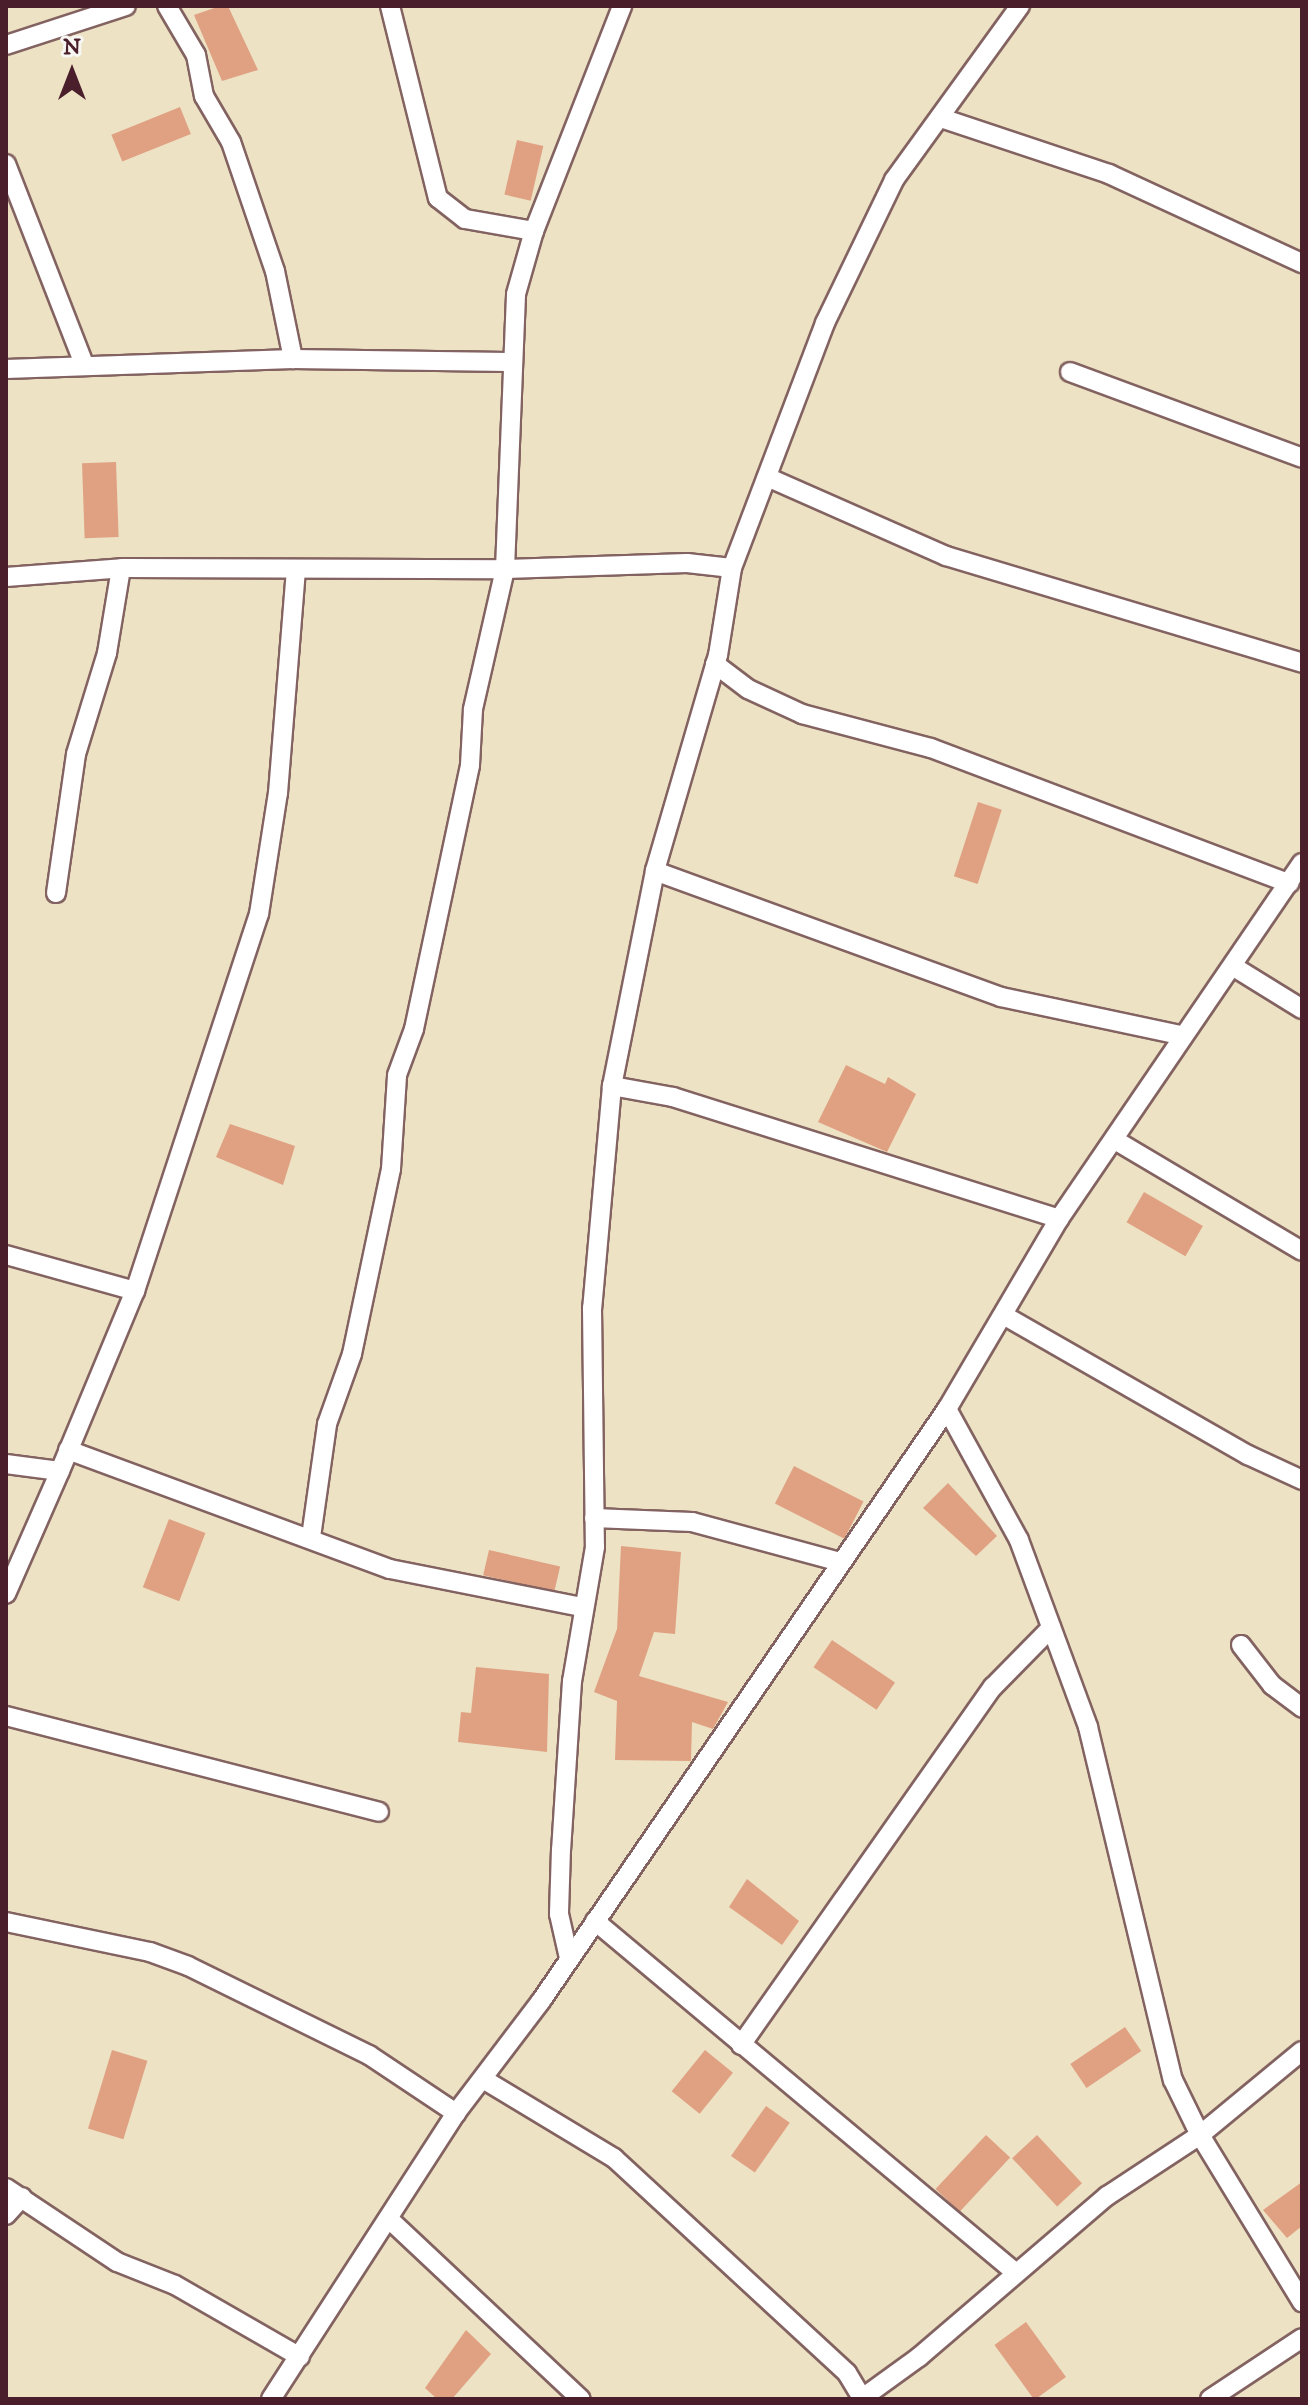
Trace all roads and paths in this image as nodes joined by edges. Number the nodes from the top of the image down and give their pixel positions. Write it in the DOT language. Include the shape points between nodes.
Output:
graph roads {
  1 [pos="126,6"];
  2 [pos="167,6"];
  3 [pos="390,6"];
  4 [pos="622,6"];
  5 [pos="1020,6"];
  6 [pos="6,45"];
  7 [pos="941,118"];
  8 [pos="6,164"];
  9 [pos="534,231"];
  10 [pos="1302,263"];
  11 [pos="293,359"];
  12 [pos="83,362"];
  13 [pos="512,362"];
  14 [pos="6,369"];
  15 [pos="1070,372"];
  16 [pos="1302,458"];
  17 [pos="767,477"];
  18 [pos="121,568"];
  19 [pos="732,568"];
  20 [pos="505,569"];
  21 [pos="296,570"];
  22 [pos="6,577"];
  23 [pos="1302,663"];
  24 [pos="715,664"];
  25 [pos="1302,863"];
  26 [pos="655,871"];
  27 [pos="1289,883"];
  28 [pos="56,893"];
  29 [pos="1234,967"];
  30 [pos="1302,1009"];
  31 [pos="1180,1035"];
  32 [pos="612,1086"];
  33 [pos="1115,1140"];
  34 [pos="1059,1219"];
  35 [pos="1302,1251"];
  36 [pos="6,1255"];
  37 [pos="135,1291"];
  38 [pos="1005,1316"];
  39 [pos="947,1409"];
  40 [pos="68,1450"];
  41 [pos="6,1464"];
  42 [pos="60,1471"];
  43 [pos="1302,1480"];
  44 [pos="594,1518"];
  45 [pos="311,1537"];
  46 [pos="840,1562"];
  47 [pos="6,1594"];
  48 [pos="582,1607"];
  49 [pos="1051,1628"];
  50 [pos="1241,1645"];
  51 [pos="1302,1708"];
  52 [pos="6,1716"];
  53 [pos="379,1812"];
  54 [pos="595,1921"];
  55 [pos="6,1922"];
  56 [pos="569,1958"];
  57 [pos="741,2045"];
  58 [pos="1302,2051"];
  59 [pos="483,2079"];
  60 [pos="456,2113"];
  61 [pos="1200,2135"];
  62 [pos="14,2192"];
  63 [pos="6,2215"];
  64 [pos="389,2219"];
  65 [pos="1016,2273"];
  66 [pos="1302,2302"];
  67 [pos="1302,2338"];
  68 [pos="300,2357"];
  69 [pos="273,2398"];
  70 [pos="861,2398"];
  71 [pos="581,2399"];
  72 [pos="1210,2399"];
  1 -- 6 [label="street"];
  2 -- 11 [label="street" via="196,55 204,96 231,142 275,271"];
  3 -- 9 [label="street" via="438,198 465,219"];
  4 -- 9 [label="street"];
  5 -- 7 [label="street"];
  7 -- 10 [label="street" via="1109,174"];
  7 -- 17 [label="street" via="894,180 825,323"];
  8 -- 12 [label="street"];
  9 -- 13 [label="street" via="516,294"];
  11 -- 12 [label="street"];
  11 -- 13 [label="street"];
  12 -- 14 [label="street"];
  13 -- 20 [label="street"];
  15 -- 16 [label="street"];
  17 -- 19 [label="street"];
  17 -- 23 [label="street" via="946,556"];
  18 -- 21 [label="street"];
  18 -- 22 [label="street"];
  18 -- 28 [label="street" via="107,653 76,754"];
  19 -- 20 [label="street" via="687,563"];
  19 -- 24 [label="street"];
  20 -- 21 [label="street"];
  20 -- 45 [label="street" via="473,709 470,765 414,1029 397,1075 391,1169 352,1354 327,1424"];
  21 -- 37 [label="street" via="278,793 259,914"];
  24 -- 26 [label="street"];
  24 -- 27 [label="street" via="748,689 802,714 931,748"];
  25 -- 27 [label="street"];
  26 -- 31 [label="street" via="1001,997"];
  26 -- 32 [label="street"];
  27 -- 29 [label="street"];
  29 -- 30 [label="street"];
  29 -- 31 [label="street"];
  31 -- 33 [label="street"];
  32 -- 34 [label="street" via="673,1097"];
  32 -- 44 [label="street" via="592,1308"];
  33 -- 34 [label="street"];
  33 -- 35 [label="street"];
  34 -- 38 [label="street"];
  36 -- 37 [label="street"];
  37 -- 40 [label="street"];
  38 -- 39 [label="street"];
  38 -- 43 [label="street" via="1248,1455"];
  39 -- 46 [label="street"];
  39 -- 49 [label="street" via="1019,1540"];
  40 -- 42 [label="street"];
  40 -- 45 [label="street"];
  41 -- 42 [label="street"];
  42 -- 47 [label="street"];
  44 -- 46 [label="street" via="692,1522"];
  44 -- 48 [label="street" via="595,1547"];
  45 -- 48 [label="street" via="390,1569"];
  46 -- 54 [label="street"];
  48 -- 56 [label="street" via="561,1849 559,1914"];
  49 -- 57 [label="street" via="993,1687"];
  49 -- 61 [label="street" via="1088,1727 1173,2080"];
  50 -- 51 [label="street" via="1272,1685"];
  52 -- 53 [label="street"];
  54 -- 56 [label="street"];
  54 -- 57 [label="street"];
  55 -- 60 [label="street" via="150,1952 188,1966 369,2055"];
  56 -- 59 [label="street"];
  57 -- 65 [label="street" via="836,2118"];
  58 -- 61 [label="street"];
  59 -- 60 [label="street"];
  59 -- 70 [label="street" via="614,2158 847,2373"];
  60 -- 64 [label="street"];
  61 -- 65 [label="street" via="1107,2196"];
  61 -- 66 [label="street"];
  62 -- 63 [label="street"];
  62 -- 68 [label="street" via="117,2262 175,2285"];
  64 -- 68 [label="street"];
  64 -- 71 [label="street"];
  65 -- 70 [label="street" via="919,2357"];
  67 -- 72 [label="street"];
  68 -- 69 [label="street"];
}
